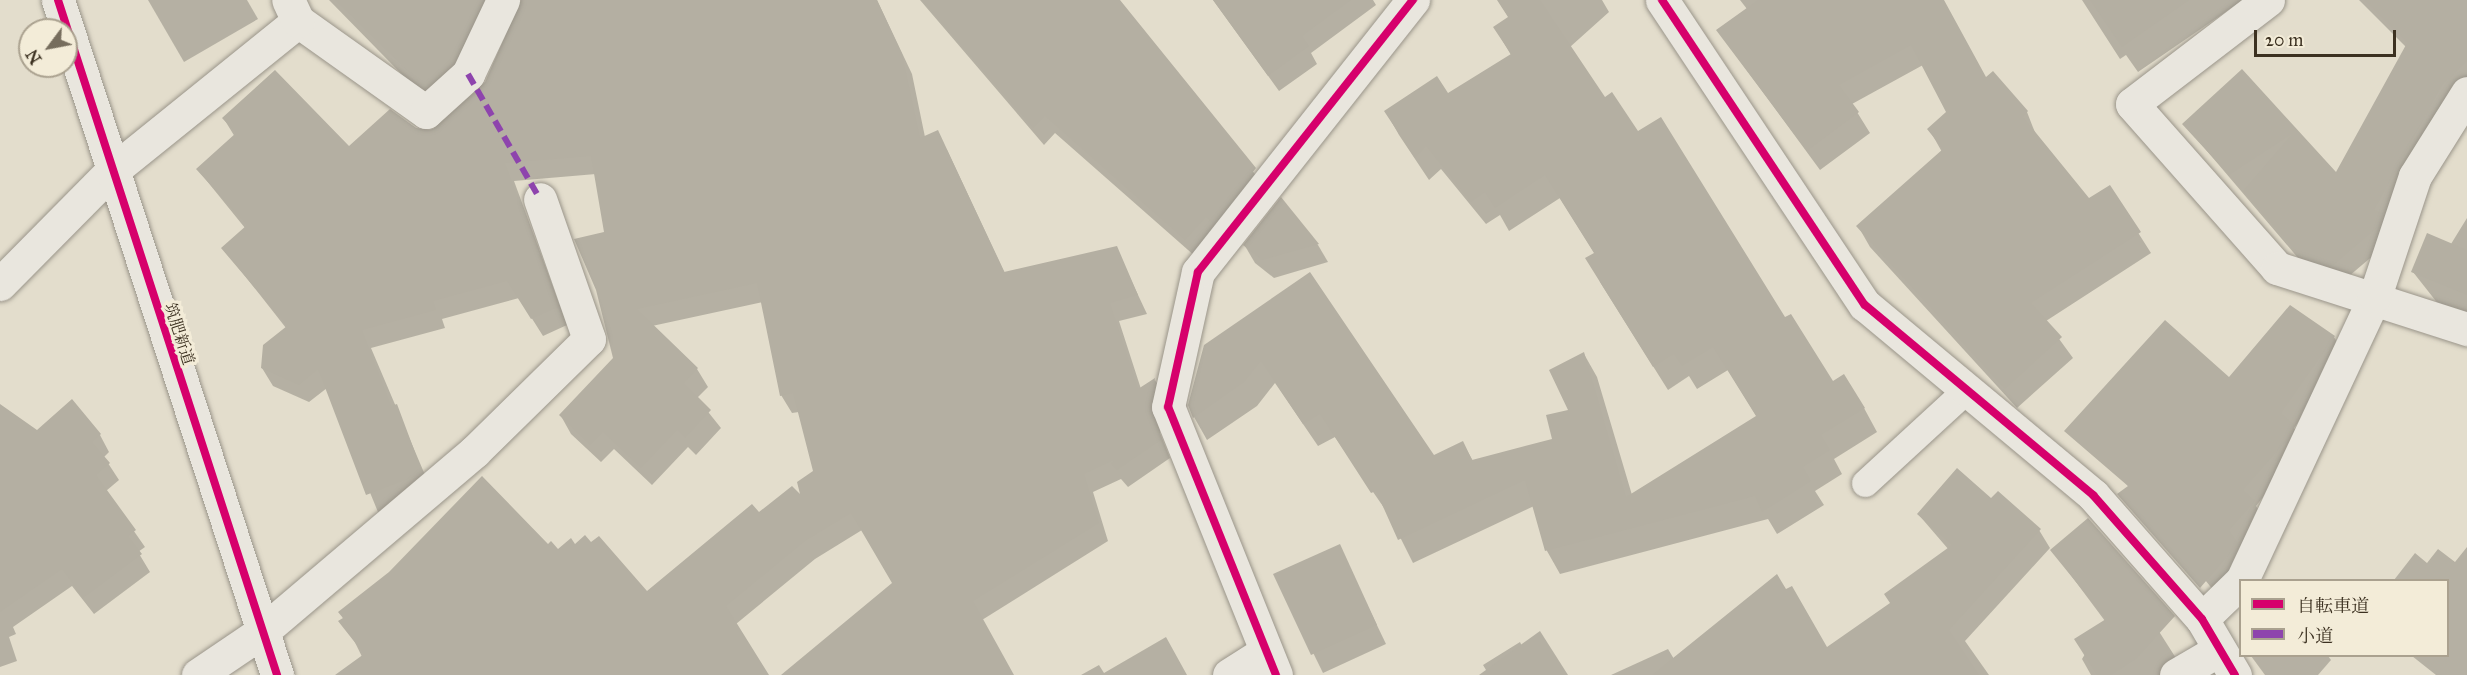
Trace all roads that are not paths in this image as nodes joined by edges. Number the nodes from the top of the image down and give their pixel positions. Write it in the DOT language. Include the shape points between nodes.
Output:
graph roads {
  1 [pos="58,0"];
  2 [pos="503,0"];
  3 [pos="1413,0"];
  4 [pos="1662,0"];
  5 [pos="2268,0"];
  6 [pos="293,10"];
  7 [pos="2467,93"];
  8 [pos="111,172"];
  9 [pos="540,199"];
  10 [pos="0,284"];
  11 [pos="2375,296"];
  12 [pos="2467,329"];
  13 [pos="1966,390"];
  14 [pos="1865,483"];
  15 [pos="2243,579"];
  16 [pos="2239,584"];
  17 [pos="2202,619"];
  18 [pos="263,631"];
  19 [pos="2227,663"];
  20 [pos="1271,664"];
  21 [pos="198,675"];
  22 [pos="277,675"];
  23 [pos="1228,675"];
  24 [pos="2176,675"];
  1 -- 8 [label="street, 筑肥新道"];
  2 -- 6 [label="street" via="468,74 426,112"];
  3 -- 20 [label="street" via="1198,272 1168,407"];
  4 -- 13 [label="street" via="1864,305"];
  5 -- 11 [label="street" via="2132,104 2277,268"];
  6 -- 8 [label="street"];
  7 -- 11 [label="street" via="2415,176"];
  8 -- 10 [label="street"];
  8 -- 18 [label="street, 筑肥新道"];
  9 -- 18 [label="street" via="589,339 474,452"];
  11 -- 12 [label="street"];
  11 -- 15 [label="street"];
  13 -- 14 [label="lane"];
  13 -- 17 [label="street" via="2093,495"];
  16 -- 17 [label="street"];
  17 -- 19 [label="street"];
  18 -- 21 [label="street"];
  18 -- 22 [label="street, 筑肥新道"];
  19 -- 24 [label="street"];
  20 -- 23 [label="street"];
}
